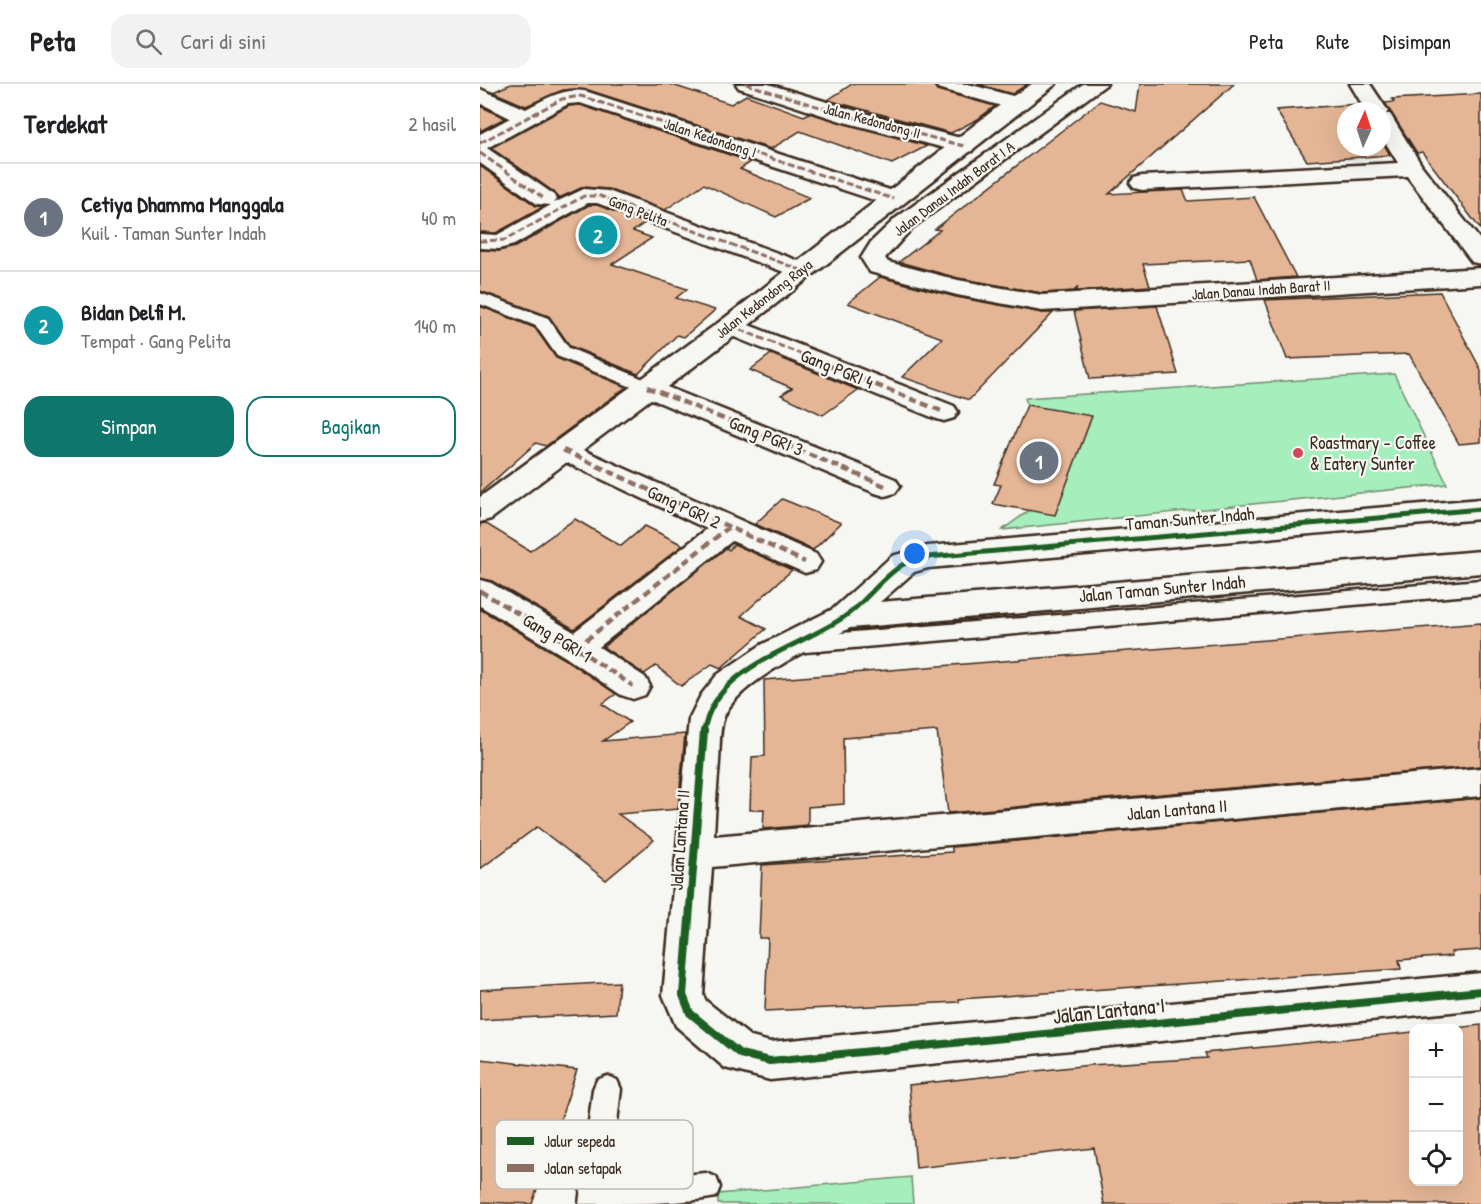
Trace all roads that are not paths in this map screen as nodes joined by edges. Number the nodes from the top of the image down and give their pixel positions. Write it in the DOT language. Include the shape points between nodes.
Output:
graph roads {
  1 [pos="746,84"];
  2 [pos="945,84"];
  3 [pos="1046,84"];
  4 [pos="1097,84"];
  5 [pos="1360,84"];
  6 [pos="483,99"];
  7 [pos="1371,102"];
  8 [pos="1016,104"];
  9 [pos="527,118"];
  10 [pos="1391,134"];
  11 [pos="480,143"];
  12 [pos="964,146"];
  13 [pos="480,153"];
  14 [pos="1413,169"];
  15 [pos="1142,183"];
  16 [pos="545,199"];
  17 [pos="894,199"];
  18 [pos="480,242"];
  19 [pos="1481,257"];
  20 [pos="801,270"];
  21 [pos="1481,276"];
  22 [pos="480,298"];
  23 [pos="1042,303"];
  24 [pos="731,326"];
  25 [pos="647,387"];
  26 [pos="944,412"];
  27 [pos="563,450"];
  28 [pos="885,486"];
  29 [pos="1481,490"];
  30 [pos="1481,509"];
  31 [pos="480,512"];
  32 [pos="728,528"];
  33 [pos="979,553"];
  34 [pos="805,562"];
  35 [pos="1481,562"];
  36 [pos="903,564"];
  37 [pos="1342,586"];
  38 [pos="1481,587"];
  39 [pos="480,591"];
  40 [pos="1063,609"];
  41 [pos="844,617"];
  42 [pos="792,645"];
  43 [pos="576,648"];
  44 [pos="633,686"];
  45 [pos="1481,783"];
  46 [pos="694,853"];
  47 [pos="1481,991"];
  48 [pos="740,1054"];
  49 [pos="607,1089"];
  50 [pos="603,1120"];
  51 [pos="706,1187"];
  52 [pos="689,1189"];
  53 [pos="693,1189"];
  54 [pos="594,1200"];
  1 -- 12 [label="street, Jalan Kedondong II"];
  2 -- 8 [label="street"];
  3 -- 8 [label="street, Jalan Kedondong Raya"];
  4 -- 23 [label="street, Jalan Danau Indah Barat I A" via="904,223 873,258 879,267 907,275"];
  5 -- 7 [label="street"];
  6 -- 9 [label="street"];
  8 -- 12 [label="street, Jalan Kedondong Raya"];
  9 -- 11 [label="street, Jalan Kedondong I"];
  9 -- 17 [label="street, Jalan Kedondong I" via="562,99 581,96"];
  10 -- 14 [label="street"];
  12 -- 17 [label="street, Jalan Kedondong Raya"];
  13 -- 16 [label="street"];
  14 -- 15 [label="street"];
  14 -- 19 [label="street"];
  17 -- 20 [label="street, Jalan Kedondong Raya"];
  18 -- 20 [label="street, Gang Pelita" via="499,242 584,196 600,196"];
  20 -- 24 [label="street, Jalan Kedondong Raya"];
  21 -- 23 [label="street, Jalan Danau Indah Barat II"];
  22 -- 25 [label="lane" via="542,322 564,352"];
  24 -- 25 [label="street, Jalan Kedondong Raya"];
  24 -- 26 [label="street, Gang PGRI 4"];
  25 -- 27 [label="street, Jalan Kedondong Raya"];
  25 -- 28 [label="street, Gang PGRI 3"];
  27 -- 31 [label="street, Jalan Kedondong Raya"];
  27 -- 32 [label="street, Gang PGRI 2"];
  29 -- 33 [label="street" via="983,535"];
  30 -- 33 [label="street, Taman Sunter Indah"];
  32 -- 34 [label="street, Gang PGRI 2"];
  32 -- 43 [label="street"];
  33 -- 36 [label="street, Taman Sunter Indah" via="928,557"];
  35 -- 37 [label="street, Jalan Taman Sunter Indah"];
  36 -- 41 [label="street, Jalan Taman Sunter Indah"];
  37 -- 38 [label="lane"];
  37 -- 40 [label="street, Jalan Taman Sunter Indah"];
  39 -- 43 [label="street, Gang PGRI 1"];
  40 -- 41 [label="street, Jalan Taman Sunter Indah"];
  40 -- 42 [label="lane"];
  41 -- 42 [label="street, Jalan Taman Sunter Indah"];
  42 -- 46 [label="street, Jalan Lantana II" via="729,684 706,718"];
  43 -- 44 [label="street, Gang PGRI 1"];
  45 -- 46 [label="street, Jalan Lantana II"];
  46 -- 48 [label="street, Jalan Lantana II" via="683,995 690,1013"];
  47 -- 48 [label="street, Jalan Lantana I" via="770,1061"];
  49 -- 50 [label="lane"];
  51 -- 53 [label="lane"];
  52 -- 54 [label="lane"];
}
